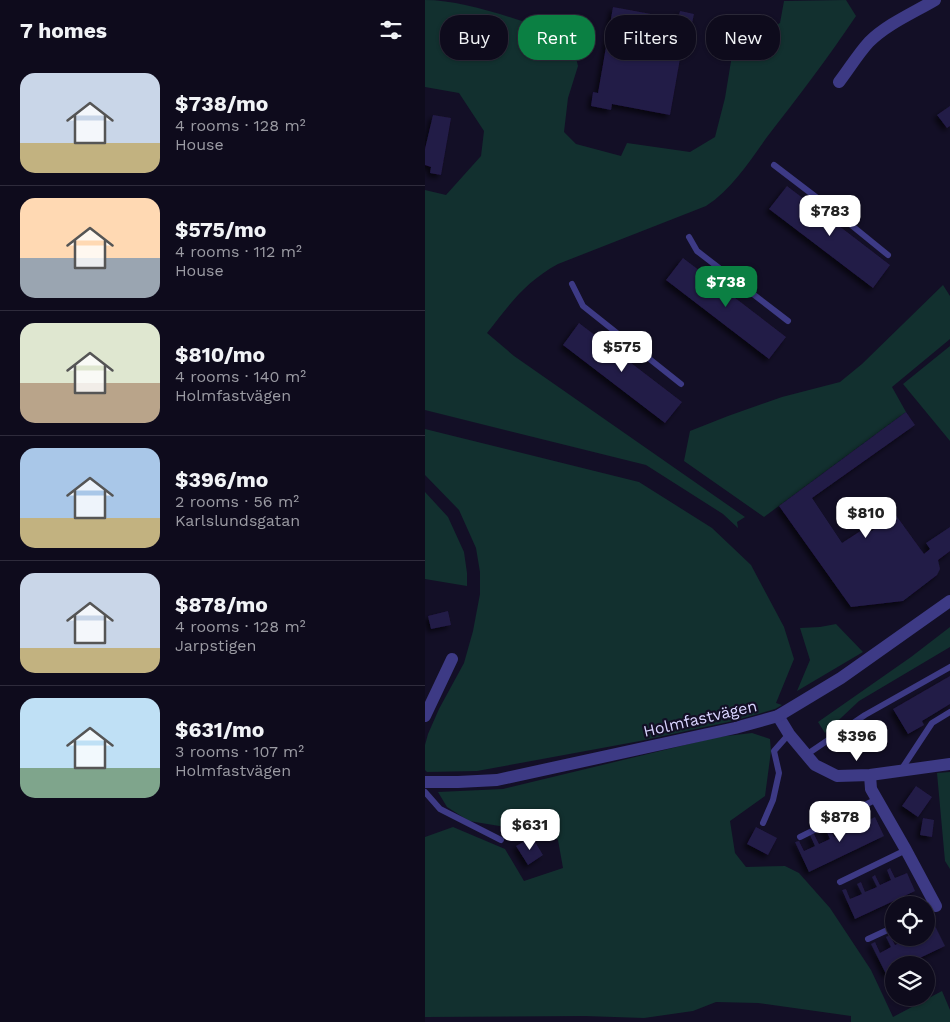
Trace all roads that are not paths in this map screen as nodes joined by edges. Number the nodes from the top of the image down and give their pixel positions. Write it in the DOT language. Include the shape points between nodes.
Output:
graph roads {
  1 [pos="935,0"];
  2 [pos="839,82"];
  3 [pos="774,165"];
  4 [pos="689,237"];
  5 [pos="888,255"];
  6 [pos="572,284"];
  7 [pos="788,321"];
  8 [pos="681,384"];
  9 [pos="950,601"];
  10 [pos="452,659"];
  11 [pos="950,667"];
  12 [pos="950,712"];
  13 [pos="425,716"];
  14 [pos="777,716"];
  15 [pos="789,734"];
  16 [pos="806,756"];
  17 [pos="950,764"];
  18 [pos="900,771"];
  19 [pos="870,775"];
  20 [pos="425,782"];
  21 [pos="425,792"];
  22 [pos="877,798"];
  23 [pos="763,823"];
  24 [pos="800,837"];
  25 [pos="501,840"];
  26 [pos="906,850"];
  27 [pos="840,882"];
  28 [pos="925,896"];
  29 [pos="885,931"];
  30 [pos="868,939"];
  1 -- 2 [label="street" via="867,43"];
  3 -- 5 [label="lane"];
  4 -- 7 [label="lane" via="697,251"];
  6 -- 8 [label="lane" via="583,306"];
  9 -- 14 [label="street, Holmfastvägen" via="841,678"];
  10 -- 13 [label="street"];
  11 -- 16 [label="lane" via="865,715"];
  12 -- 18 [label="lane" via="932,723"];
  14 -- 15 [label="street"];
  14 -- 20 [label="street, Holmfastvägen" via="497,780"];
  15 -- 16 [label="street"];
  15 -- 23 [label="lane" via="774,751 779,772 773,800"];
  16 -- 19 [label="street" via="815,766 837,776"];
  17 -- 18 [label="street"];
  18 -- 19 [label="street"];
  19 -- 22 [label="street" via="871,789"];
  21 -- 25 [label="lane" via="440,809"];
  22 -- 24 [label="lane"];
  22 -- 26 [label="street"];
  26 -- 27 [label="lane"];
  26 -- 28 [label="street"];
  29 -- 30 [label="lane"];
}
